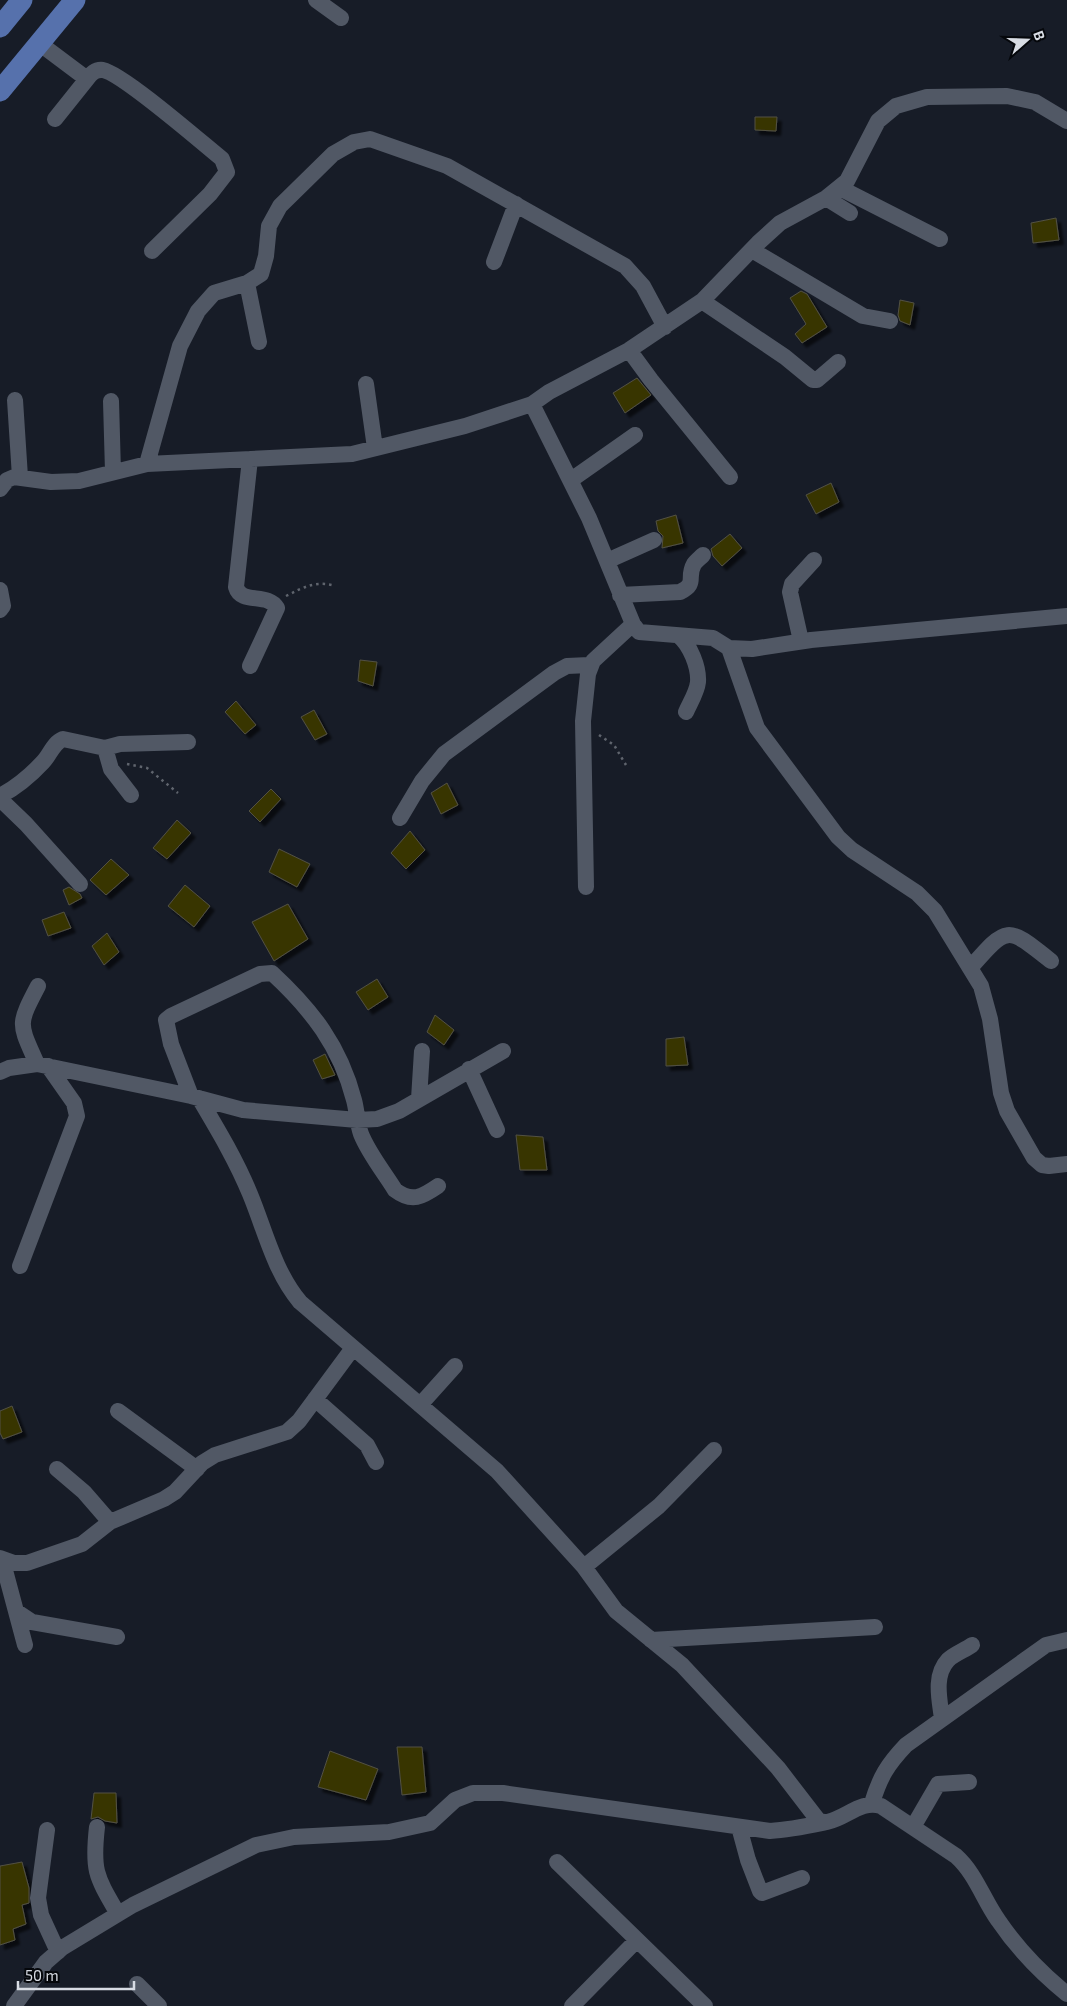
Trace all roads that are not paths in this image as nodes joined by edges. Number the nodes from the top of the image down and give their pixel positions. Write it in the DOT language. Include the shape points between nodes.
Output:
graph roads {
  1 [pos="75,0"];
  2 [pos="316,0"];
  3 [pos="13,3"];
  4 [pos="340,18"];
  5 [pos="0,27"];
  6 [pos="39,43"];
  7 [pos="87,79"];
  8 [pos="0,91"];
  9 [pos="55,118"];
  10 [pos="1067,121"];
  11 [pos="840,188"];
  12 [pos="826,198"];
  13 [pos="516,204"];
  14 [pos="850,213"];
  15 [pos="940,239"];
  16 [pos="752,250"];
  17 [pos="152,251"];
  18 [pos="494,262"];
  19 [pos="247,284"];
  20 [pos="702,301"];
  21 [pos="890,321"];
  22 [pos="665,327"];
  23 [pos="259,342"];
  24 [pos="629,350"];
  25 [pos="838,362"];
  26 [pos="366,384"];
  27 [pos="16,400"];
  28 [pos="111,401"];
  29 [pos="532,404"];
  30 [pos="635,435"];
  31 [pos="376,448"];
  32 [pos="250,459"];
  33 [pos="147,464"];
  34 [pos="113,472"];
  35 [pos="20,477"];
  36 [pos="730,477"];
  37 [pos="571,480"];
  38 [pos="0,489"];
  39 [pos="654,540"];
  40 [pos="703,555"];
  41 [pos="814,560"];
  42 [pos="607,561"];
  43 [pos="0,590"];
  44 [pos="620,596"];
  45 [pos="0,610"];
  46 [pos="1067,616"];
  47 [pos="633,624"];
  48 [pos="679,636"];
  49 [pos="801,641"];
  50 [pos="729,648"];
  51 [pos="590,665"];
  52 [pos="250,666"];
  53 [pos="686,712"];
  54 [pos="188,742"];
  55 [pos="107,754"];
  56 [pos="131,795"];
  57 [pos="0,798"];
  58 [pos="400,818"];
  59 [pos="80,884"];
  60 [pos="586,887"];
  61 [pos="1051,961"];
  62 [pos="971,967"];
  63 [pos="38,986"];
  64 [pos="422,1051"];
  65 [pos="502,1051"];
  66 [pos="42,1065"];
  67 [pos="470,1069"];
  68 [pos="0,1072"];
  69 [pos="195,1097"];
  70 [pos="418,1099"];
  71 [pos="358,1120"];
  72 [pos="496,1130"];
  73 [pos="1067,1164"];
  74 [pos="438,1186"];
  75 [pos="20,1266"];
  76 [pos="353,1348"];
  77 [pos="455,1366"];
  78 [pos="315,1399"];
  79 [pos="420,1405"];
  80 [pos="118,1411"];
  81 [pos="714,1450"];
  82 [pos="376,1462"];
  83 [pos="57,1469"];
  84 [pos="197,1469"];
  85 [pos="110,1522"];
  86 [pos="1,1558"];
  87 [pos="584,1567"];
  88 [pos="17,1612"];
  89 [pos="875,1627"];
  90 [pos="117,1637"];
  91 [pos="651,1640"];
  92 [pos="1067,1640"];
  93 [pos="25,1644"];
  94 [pos="972,1645"];
  95 [pos="942,1719"];
  96 [pos="969,1782"];
  97 [pos="872,1803"];
  98 [pos="824,1822"];
  99 [pos="97,1827"];
  100 [pos="739,1827"];
  101 [pos="913,1827"];
  102 [pos="47,1830"];
  103 [pos="557,1862"];
  104 [pos="802,1878"];
  105 [pos="118,1914"];
  106 [pos="637,1940"];
  107 [pos="58,1952"];
  108 [pos="137,1984"];
  109 [pos="1067,1994"];
  110 [pos="14,2006"];
  111 [pos="159,2006"];
  112 [pos="572,2006"];
  113 [pos="705,2006"];
  1 -- 6 [label="main road"];
  2 -- 4 [label="street"];
  3 -- 5 [label="main road"];
  6 -- 7 [label="street"];
  6 -- 8 [label="main road"];
  7 -- 9 [label="street"];
  7 -- 17 [label="street" via="94,72 103,70 120,79 222,159 226,166 227,172 210,194"];
  10 -- 11 [label="street" via="1035,102 1006,96 927,97 896,106 878,121 847,181"];
  11 -- 12 [label="street"];
  11 -- 15 [label="street"];
  12 -- 14 [label="street"];
  12 -- 16 [label="street" via="780,223"];
  13 -- 18 [label="street"];
  13 -- 19 [label="street" via="447,166 370,139 354,142 333,154 280,206 269,226 261,274"];
  13 -- 22 [label="street" via="625,266 643,286"];
  16 -- 20 [label="street"];
  16 -- 21 [label="street" via="863,316"];
  19 -- 23 [label="street"];
  19 -- 33 [label="street" via="214,293 198,311 180,346"];
  20 -- 22 [label="street"];
  20 -- 25 [label="street" via="785,357 813,380"];
  22 -- 24 [label="street"];
  24 -- 29 [label="street"];
  24 -- 36 [label="street"];
  26 -- 31 [label="street"];
  27 -- 35 [label="street"];
  28 -- 34 [label="street"];
  29 -- 31 [label="street" via="465,426"];
  29 -- 37 [label="street"];
  30 -- 37 [label="street"];
  31 -- 32 [label="street" via="352,454"];
  32 -- 33 [label="street"];
  32 -- 52 [label="street" via="236,587 242,596 274,603 277,608"];
  33 -- 34 [label="street"];
  34 -- 35 [label="street" via="79,481 51,482"];
  35 -- 38 [label="street" via="7,480"];
  37 -- 42 [label="street"];
  39 -- 42 [label="street"];
  40 -- 44 [label="street" via="694,564 692,584 687,589"];
  41 -- 49 [label="street" via="792,584 790,592"];
  42 -- 44 [label="street"];
  43 -- 45 [label="street" via="3,606"];
  44 -- 47 [label="street"];
  46 -- 49 [label="street"];
  47 -- 48 [label="street" via="639,632"];
  47 -- 51 [label="street"];
  48 -- 50 [label="street" via="713,638"];
  48 -- 53 [label="street" via="686,642 697,672 698,684"];
  49 -- 50 [label="street" via="752,649"];
  50 -- 62 [label="street" via="757,728 838,836 852,850 923,899 935,911"];
  51 -- 58 [label="street" via="567,666 554,673 444,754 422,781"];
  51 -- 60 [label="street" via="583,721"];
  54 -- 55 [label="street" via="120,744"];
  55 -- 56 [label="street" via="111,769"];
  55 -- 57 [label="street" via="70,740 58,741 43,762"];
  57 -- 59 [label="street"];
  61 -- 62 [label="street" via="1015,934 1009,934 994,941"];
  62 -- 73 [label="street" via="986,999 1001,1093 1007,1111 1034,1158 1042,1165"];
  63 -- 66 [label="street" via="22,1016 22,1026"];
  64 -- 70 [label="street"];
  65 -- 67 [label="street"];
  66 -- 68 [label="street"];
  66 -- 69 [label="street"];
  66 -- 75 [label="street" via="74,1103 77,1116"];
  67 -- 70 [label="street"];
  67 -- 72 [label="street"];
  69 -- 71 [label="street" via="243,1110"];
  69 -- 71 [label="street" via="171,1044 166,1020 260,974 272,973 323,1027 340,1060"];
  69 -- 76 [label="street" via="234,1159 290,1290"];
  70 -- 71 [label="street" via="377,1119"];
  71 -- 74 [label="street" via="368,1146 403,1196 413,1199"];
  76 -- 78 [label="street"];
  76 -- 79 [label="street"];
  77 -- 79 [label="street"];
  78 -- 82 [label="street" via="367,1445"];
  78 -- 84 [label="street" via="287,1432 215,1455"];
  79 -- 87 [label="street" via="497,1471"];
  80 -- 84 [label="street"];
  81 -- 87 [label="street" via="658,1506"];
  83 -- 85 [label="street" via="84,1492"];
  84 -- 85 [label="street" via="164,1499"];
  85 -- 86 [label="street" via="82,1544 68,1550 27,1562 14,1563"];
  86 -- 88 [label="street"];
  87 -- 91 [label="street" via="616,1611"];
  88 -- 90 [label="street" via="32,1622"];
  88 -- 93 [label="street"];
  89 -- 91 [label="street"];
  91 -- 98 [label="street" via="694,1679 778,1768 818,1820"];
  92 -- 95 [label="street" via="1046,1645"];
  94 -- 95 [label="street" via="948,1660 942,1669 938,1685"];
  95 -- 97 [label="street" via="906,1745 890,1762 880,1778"];
  96 -- 101 [label="street" via="938,1784"];
  97 -- 98 [label="street"];
  97 -- 101 [label="street"];
  98 -- 100 [label="street" via="791,1830"];
  99 -- 105 [label="street" via="96,1874"];
  100 -- 104 [label="street" via="760,1891"];
  100 -- 105 [label="street" via="503,1793 473,1793 455,1800 430,1823 389,1832 294,1837 256,1846"];
  101 -- 109 [label="street" via="967,1866 998,1920 1045,1976"];
  102 -- 107 [label="street" via="38,1898 41,1915"];
  103 -- 106 [label="street"];
  105 -- 107 [label="street"];
  106 -- 112 [label="street"];
  106 -- 113 [label="street"];
  107 -- 110 [label="street" via="46,1962"];
  108 -- 111 [label="street"];
}
